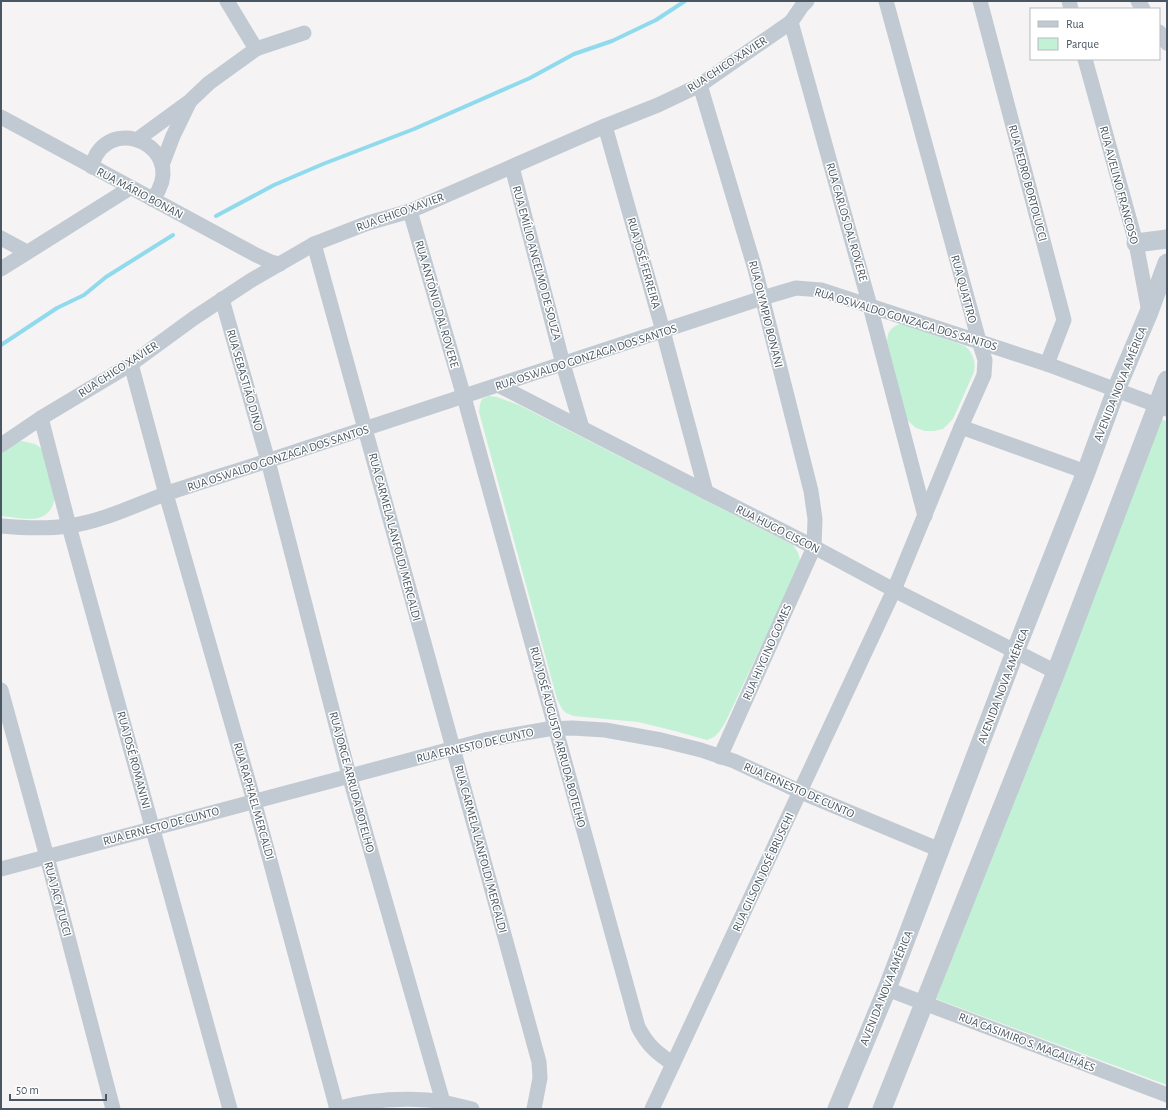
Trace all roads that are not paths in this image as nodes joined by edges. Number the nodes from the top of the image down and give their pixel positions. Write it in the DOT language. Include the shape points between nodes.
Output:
graph roads {
  1 [pos="227,1"];
  2 [pos="807,1"];
  3 [pos="886,1"];
  4 [pos="980,1"];
  5 [pos="791,22"];
  6 [pos="304,33"];
  7 [pos="1160,33"];
  8 [pos="1167,43"];
  9 [pos="256,49"];
  10 [pos="1085,60"];
  11 [pos="700,85"];
  12 [pos="190,101"];
  13 [pos="1,117"];
  14 [pos="605,126"];
  15 [pos="138,139"];
  16 [pos="162,165"];
  17 [pos="92,167"];
  18 [pos="512,167"];
  19 [pos="130,188"];
  20 [pos="152,199"];
  21 [pos="410,211"];
  22 [pos="1,238"];
  23 [pos="1167,239"];
  24 [pos="1136,243"];
  25 [pos="314,244"];
  26 [pos="27,252"];
  27 [pos="1167,263"];
  28 [pos="280,264"];
  29 [pos="1,269"];
  30 [pos="762,298"];
  31 [pos="222,299"];
  32 [pos="870,306"];
  33 [pos="1149,312"];
  34 [pos="663,331"];
  35 [pos="979,341"];
  36 [pos="131,364"];
  37 [pos="564,364"];
  38 [pos="1047,364"];
  39 [pos="1167,380"];
  40 [pos="500,386"];
  41 [pos="1116,390"];
  42 [pos="464,397"];
  43 [pos="1162,407"];
  44 [pos="41,418"];
  45 [pos="961,427"];
  46 [pos="582,428"];
  47 [pos="366,429"];
  48 [pos="1,446"];
  49 [pos="268,461"];
  50 [pos="1086,472"];
  51 [pos="706,492"];
  52 [pos="166,494"];
  53 [pos="925,516"];
  54 [pos="1,526"];
  55 [pos="69,526"];
  56 [pos="814,547"];
  57 [pos="894,590"];
  58 [pos="1015,652"];
  59 [pos="1056,672"];
  60 [pos="1,690"];
  61 [pos="556,729"];
  62 [pos="453,748"];
  63 [pos="720,757"];
  64 [pos="349,775"];
  65 [pos="801,792"];
  66 [pos="254,801"];
  67 [pos="152,829"];
  68 [pos="940,850"];
  69 [pos="47,857"];
  70 [pos="1,869"];
  71 [pos="887,989"];
  72 [pos="924,1003"];
  73 [pos="673,1064"];
  74 [pos="1167,1094"];
  75 [pos="443,1102"];
  76 [pos="113,1109"];
  77 [pos="230,1109"];
  78 [pos="337,1109"];
  79 [pos="472,1109"];
  80 [pos="534,1109"];
  81 [pos="652,1109"];
  82 [pos="837,1109"];
  83 [pos="882,1109"];
  1 -- 9 [label="street"];
  2 -- 5 [label="street, RUA CHICO XAVIER"];
  3 -- 35 [label="street, RUA QUATTRO"];
  4 -- 38 [label="street, RUA PEDRO BORTOLUCCI" via="1064,320"];
  5 -- 11 [label="street, RUA CHICO XAVIER"];
  5 -- 32 [label="street, RUA CARLOS DAL ROVERE"];
  6 -- 9 [label="street"];
  7 -- 8 [label="street"];
  9 -- 12 [label="street" via="209,82"];
  10 -- 24 [label="street, RUA AVELINO FRANCOSO"];
  11 -- 14 [label="street, RUA CHICO XAVIER"];
  11 -- 30 [label="street, RUA OLYMPIO BONANI"];
  12 -- 15 [label="street"];
  12 -- 16 [label="street"];
  13 -- 17 [label="street, RUA MÁRIO BONAN"];
  14 -- 18 [label="street, RUA CHICO XAVIER"];
  14 -- 34 [label="street, RUA JOSÉ FERREIRA"];
  15 -- 16 [label="street" via="158,154"];
  15 -- 17 [label="street" via="114,140 104,146"];
  16 -- 20 [label="street" via="163,178"];
  17 -- 19 [label="street, RUA MÁRIO BONAN"];
  18 -- 21 [label="street, RUA CHICO XAVIER"];
  18 -- 37 [label="street, RUA EMÍLIO ANCELMO DE SOUZA"];
  19 -- 20 [label="street, RUA MÁRIO BONAN"];
  19 -- 26 [label="street"];
  20 -- 28 [label="street, RUA MÁRIO BONAN" via="256,255"];
  21 -- 25 [label="street, RUA CHICO XAVIER" via="368,223"];
  21 -- 42 [label="street, RUA ANTÔNIO DAL ROVERE"];
  22 -- 26 [label="street"];
  23 -- 24 [label="street"];
  24 -- 33 [label="street, RUA AVELINO FRANCOSO"];
  25 -- 28 [label="street, RUA CHICO XAVIER"];
  25 -- 47 [label="street, RUA CARMELA LANFOLDI MERCALDI"];
  26 -- 29 [label="street"];
  27 -- 33 [label="street, AVENIDA NOVA AMÉRICA"];
  28 -- 31 [label="street, RUA CHICO XAVIER"];
  30 -- 32 [label="street, RUA OSWALDO GONZAGA DOS SANTOS" via="796,288 820,290"];
  30 -- 34 [label="street, RUA OSWALDO GONZAGA DOS SANTOS"];
  30 -- 56 [label="street, RUA OLYMPIO BONANI" via="811,491 816,519"];
  31 -- 36 [label="street, RUA CHICO XAVIER"];
  31 -- 49 [label="street, RUA SEBASTIÃO DINO"];
  32 -- 35 [label="street, RUA OSWALDO GONZAGA DOS SANTOS"];
  32 -- 53 [label="street, RUA CARLOS DAL ROVERE"];
  33 -- 41 [label="street, AVENIDA NOVA AMÉRICA"];
  34 -- 37 [label="street, RUA OSWALDO GONZAGA DOS SANTOS"];
  34 -- 51 [label="street, RUA JOSÉ FERREIRA"];
  35 -- 38 [label="street, RUA OSWALDO GONZAGA DOS SANTOS"];
  35 -- 45 [label="street, RUA QUATTRO" via="985,360 984,375"];
  36 -- 44 [label="street, RUA CHICO XAVIER"];
  36 -- 52 [label="street, RUA RAPHAEL MERCALDI"];
  37 -- 40 [label="street, RUA OSWALDO GONZAGA DOS SANTOS"];
  37 -- 46 [label="street, RUA EMÍLIO ANCELMO DE SOUZA"];
  38 -- 41 [label="street, RUA OSWALDO GONZAGA DOS SANTOS"];
  39 -- 43 [label="street"];
  40 -- 42 [label="street, RUA OSWALDO GONZAGA DOS SANTOS"];
  40 -- 46 [label="street, RUA HUGO CISCON"];
  41 -- 43 [label="street, RUA OSWALDO GONZAGA DOS SANTOS"];
  41 -- 50 [label="street, AVENIDA NOVA AMÉRICA"];
  42 -- 47 [label="street, RUA OSWALDO GONZAGA DOS SANTOS"];
  42 -- 61 [label="street, RUA JOSÉ AUGUSTO ARRUDA BOTELHO"];
  43 -- 59 [label="street"];
  44 -- 48 [label="street, RUA CHICO XAVIER"];
  44 -- 55 [label="street, RUA JOSÉ ROMANINI"];
  45 -- 50 [label="street"];
  45 -- 53 [label="street, RUA QUATTRO"];
  46 -- 51 [label="street, RUA HUGO CISCON"];
  47 -- 49 [label="street, RUA OSWALDO GONZAGA DOS SANTOS"];
  47 -- 62 [label="street, RUA CARMELA LANFOLDI MERCALDI"];
  49 -- 52 [label="street, RUA OSWALDO GONZAGA DOS SANTOS"];
  49 -- 64 [label="street, RUA JORGE ARRUDA BOTELHO"];
  50 -- 58 [label="street, AVENIDA NOVA AMÉRICA"];
  51 -- 56 [label="street, RUA HUGO CISCON"];
  52 -- 55 [label="street, RUA OSWALDO GONZAGA DOS SANTOS" via="111,515"];
  52 -- 66 [label="street, RUA RAPHAEL MERCALDI"];
  53 -- 57 [label="street, RUA QUATTRO"];
  54 -- 55 [label="street, RUA OSWALDO GONZAGA DOS SANTOS"];
  55 -- 67 [label="street, RUA JOSÉ ROMANINI"];
  56 -- 57 [label="street, RUA HUGO CISCON"];
  56 -- 63 [label="street, RUA HIYGINO GOMES"];
  57 -- 58 [label="street, RUA HUGO CISCON"];
  57 -- 65 [label="street, RUA GILSON JOSÉ BRUSCHI"];
  58 -- 59 [label="street, RUA HUGO CISCON"];
  58 -- 68 [label="street, AVENIDA NOVA AMÉRICA"];
  59 -- 72 [label="street"];
  60 -- 69 [label="street, RUA JACY TUCCI"];
  61 -- 62 [label="street, RUA ERNESTO DE CUNTO" via="516,734"];
  61 -- 63 [label="street, RUA ERNESTO DE CUNTO" via="604,730 635,734"];
  61 -- 73 [label="street, RUA JOSÉ AUGUSTO ARRUDA BOTELHO" via="638,1026 652,1048"];
  62 -- 64 [label="street, RUA ERNESTO DE CUNTO"];
  62 -- 80 [label="street, RUA CARMELA LANFOLDI MERCALDI" via="539,1062 540,1078"];
  63 -- 65 [label="street, RUA ERNESTO DE CUNTO"];
  64 -- 66 [label="street, RUA ERNESTO DE CUNTO"];
  64 -- 75 [label="street, RUA JORGE ARRUDA BOTELHO"];
  65 -- 68 [label="street, RUA ERNESTO DE CUNTO"];
  65 -- 73 [label="street, RUA GILSON JOSÉ BRUSCHI"];
  66 -- 67 [label="street, RUA ERNESTO DE CUNTO"];
  66 -- 78 [label="street, RUA RAPHAEL MERCALDI"];
  67 -- 69 [label="street, RUA ERNESTO DE CUNTO"];
  67 -- 77 [label="street, RUA JOSÉ ROMANINI"];
  68 -- 71 [label="street, AVENIDA NOVA AMÉRICA"];
  69 -- 70 [label="street, RUA ERNESTO DE CUNTO"];
  69 -- 76 [label="street, RUA JACY TUCCI"];
  71 -- 72 [label="street, RUA CASIMIRO S. MAGALHÃES"];
  71 -- 82 [label="street, AVENIDA NOVA AMÉRICA"];
  72 -- 74 [label="street, RUA CASIMIRO S. MAGALHÃES"];
  72 -- 83 [label="street"];
  73 -- 81 [label="street, RUA GILSON JOSÉ BRUSCHI"];
  75 -- 78 [label="street" via="411,1099 353,1104"];
  75 -- 79 [label="street"];
}
